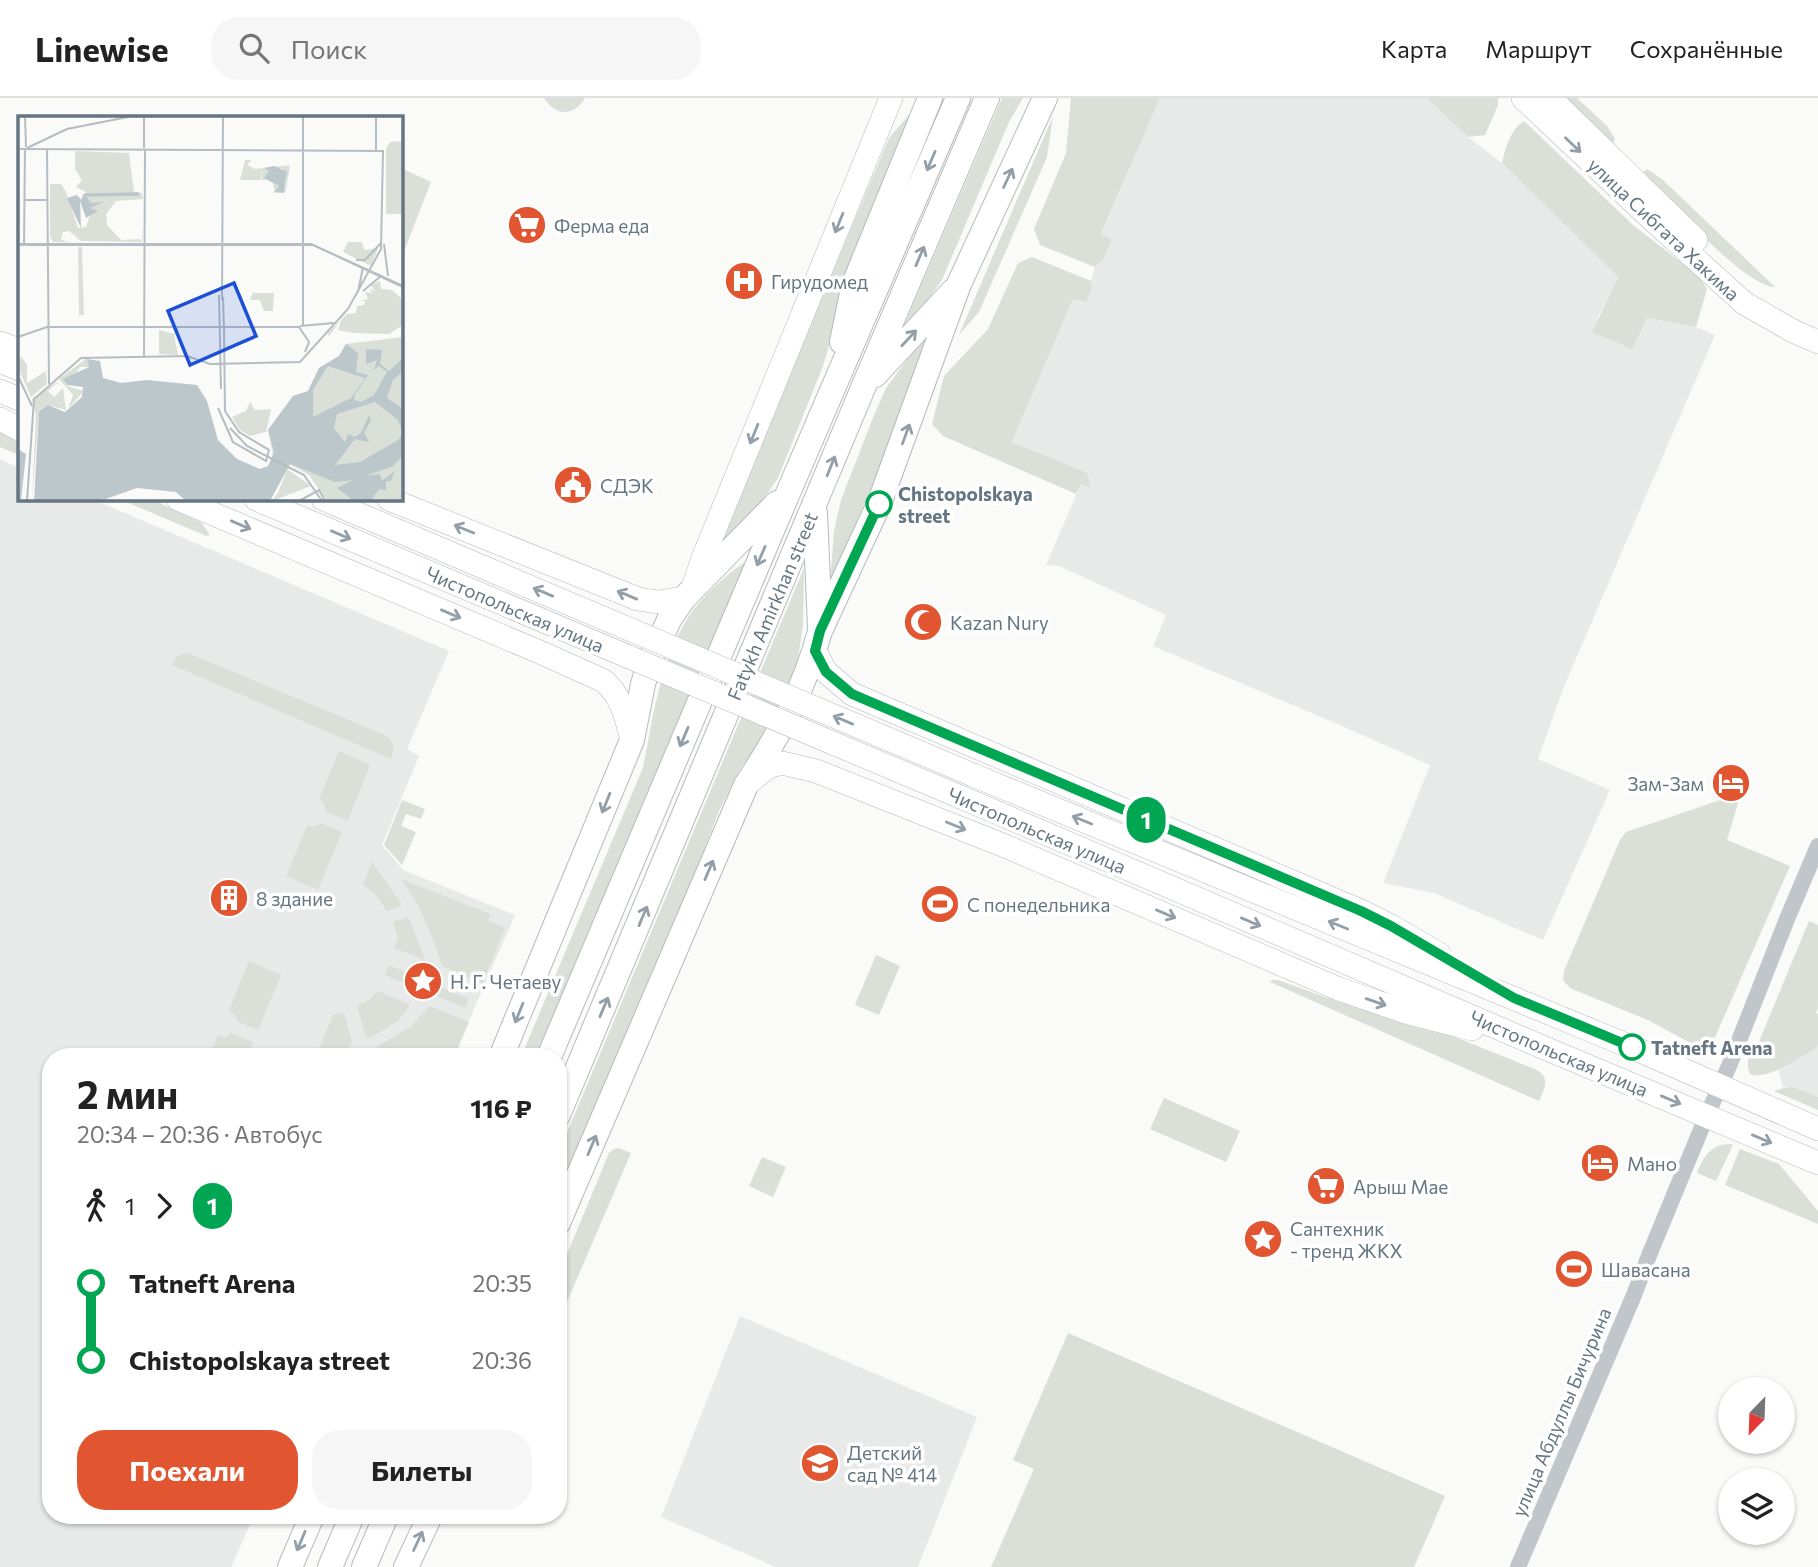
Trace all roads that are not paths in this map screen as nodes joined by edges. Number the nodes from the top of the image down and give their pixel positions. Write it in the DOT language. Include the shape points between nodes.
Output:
graph roads {
  1 [pos="913,98"];
  2 [pos="930,98"];
  3 [pos="958,98"];
  4 [pos="988,98"];
  5 [pos="1045,98"];
  6 [pos="1523,98"];
  7 [pos="1550,98"];
  8 [pos="888,105"];
  9 [pos="959,284"];
  10 [pos="1818,325"];
  11 [pos="1818,342"];
  12 [pos="0,343"];
  13 [pos="18,351"];
  14 [pos="0,361"];
  15 [pos="18,369"];
  16 [pos="863,388"];
  17 [pos="0,391"];
  18 [pos="833,391"];
  19 [pos="18,399"];
  20 [pos="0,419"];
  21 [pos="18,428"];
  22 [pos="788,493"];
  23 [pos="180,500"];
  24 [pos="258,500"];
  25 [pos="325,500"];
  26 [pos="392,500"];
  27 [pos="815,505"];
  28 [pos="572,572"];
  29 [pos="688,593"];
  30 [pos="818,641"];
  31 [pos="542,653"];
  32 [pos="923,724"];
  33 [pos="632,740"];
  34 [pos="746,785"];
  35 [pos="893,801"];
  36 [pos="1818,846"];
  37 [pos="1514,998"];
  38 [pos="1540,1046"];
  39 [pos="505,1048"];
  40 [pos="553,1048"];
  41 [pos="1720,1086"];
  42 [pos="567,1094"];
  43 [pos="1707,1115"];
  44 [pos="1818,1129"];
  45 [pos="1818,1163"];
  46 [pos="567,1201"];
  47 [pos="309,1524"];
  48 [pos="349,1524"];
  49 [pos="383,1524"];
  50 [pos="426,1524"];
  51 [pos="290,1567"];
  52 [pos="330,1567"];
  53 [pos="364,1567"];
  54 [pos="406,1567"];
  55 [pos="1518,1567"];
  1 -- 8 [label="main road"];
  2 -- 18 [label="main road" via="854,284"];
  3 -- 18 [label="main road, Fatykh Amirkhan street, one-way"];
  16 -- 4 [label="main road, Fatykh Amirkhan street, one-way"];
  9 -- 5 [label="main road, one-way"];
  6 -- 11 [label="main road, улица Сибгата Хакима, one-way" via="1744,303"];
  7 -- 10 [label="main road" via="1751,291"];
  8 -- 29 [label="main road, one-way"];
  16 -- 9 [label="main road, one-way"];
  30 -- 9 [label="main road, one-way" via="879,504"];
  12 -- 13 [label="main road"];
  14 -- 15 [label="main road"];
  27 -- 16 [label="main road, Fatykh Amirkhan street, one-way"];
  17 -- 19 [label="main road"];
  18 -- 22 [label="main road, Fatykh Amirkhan street"];
  20 -- 21 [label="main road"];
  22 -- 29 [label="main road"];
  22 -- 40 [label="main road, Fatykh Amirkhan street, one-way"];
  23 -- 31 [label="main road, one-way"];
  24 -- 38 [label="main road, Чистопольская улица, one-way, bridge"];
  37 -- 25 [label="main road, Чистопольская улица, one-way, bridge"];
  28 -- 26 [label="main road, one-way"];
  27 -- 30 [label="main road"];
  42 -- 27 [label="main road, Fatykh Amirkhan street, one-way"];
  29 -- 28 [label="main road, one-way" via="648,602"];
  28 -- 31 [label="main road" via="586,606 582,629 568,647"];
  29 -- 33 [label="main road" via="670,618 650,662"];
  30 -- 32 [label="main road" via="826,672 852,694"];
  30 -- 34 [label="main road" via="797,699"];
  31 -- 33 [label="main road" via="612,688 623,706"];
  32 -- 35 [label="main road" via="904,723 878,743 874,764 878,783"];
  32 -- 37 [label="main road" via="1361,911"];
  33 -- 39 [label="main road, one-way"];
  34 -- 35 [label="main road" via="768,767 782,763"];
  46 -- 34 [label="main road, one-way"];
  35 -- 38 [label="main road, one-way" via="1339,989 1406,1012"];
  36 -- 41 [label="street, улица Абдуллы Бичурина"];
  37 -- 41 [label="main road, Чистопольская улица"];
  38 -- 43 [label="main road, Чистопольская улица, one-way"];
  41 -- 43 [label="street, улица Абдуллы Бичурина"];
  41 -- 44 [label="main road, Чистопольская улица"];
  43 -- 45 [label="main road, Чистопольская улица, one-way"];
  43 -- 55 [label="street, улица Абдуллы Бичурина"];
  47 -- 51 [label="main road, one-way"];
  48 -- 52 [label="main road"];
  49 -- 53 [label="main road"];
  54 -- 50 [label="main road, one-way"];
}
